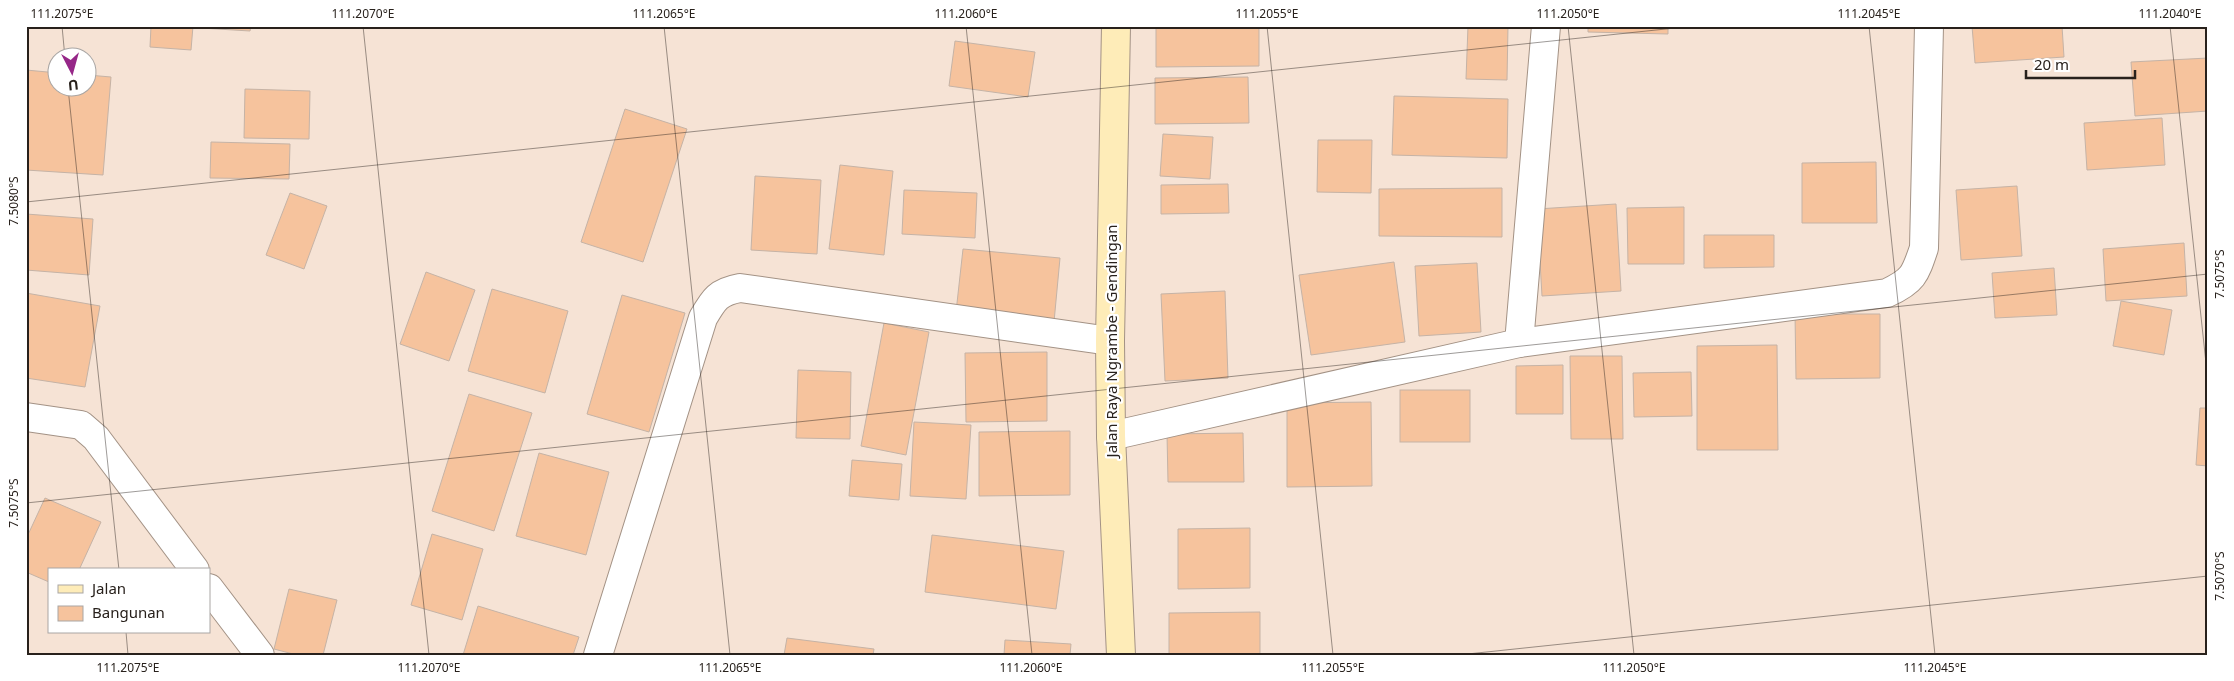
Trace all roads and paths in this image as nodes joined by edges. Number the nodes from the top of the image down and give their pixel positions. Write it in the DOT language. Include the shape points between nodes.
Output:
graph roads {
  1 [pos="1116,26"];
  2 [pos="1546,26"];
  3 [pos="1929,26"];
  4 [pos="1110,341"];
  5 [pos="1519,343"];
  6 [pos="26,417"];
  7 [pos="1111,436"];
  8 [pos="194,568"];
  9 [pos="210,589"];
  10 [pos="260,655"];
  11 [pos="598,655"];
  12 [pos="1121,655"];
  1 -- 4 [label="main road, Jalan Raya Ngrambe - Gendingan"];
  2 -- 5 [label="street"];
  3 -- 5 [label="street" via="1924,248 1918,268 1907,283 1887,293"];
  4 -- 7 [label="main road, Jalan Raya Ngrambe - Gendingan"];
  4 -- 11 [label="street" via="740,288 724,291 703,318"];
  5 -- 7 [label="street"];
  6 -- 8 [label="street" via="81,425 96,438"];
  7 -- 12 [label="main road, Jalan Raya Ngrambe - Gendingan"];
  9 -- 10 [label="street"];
}
